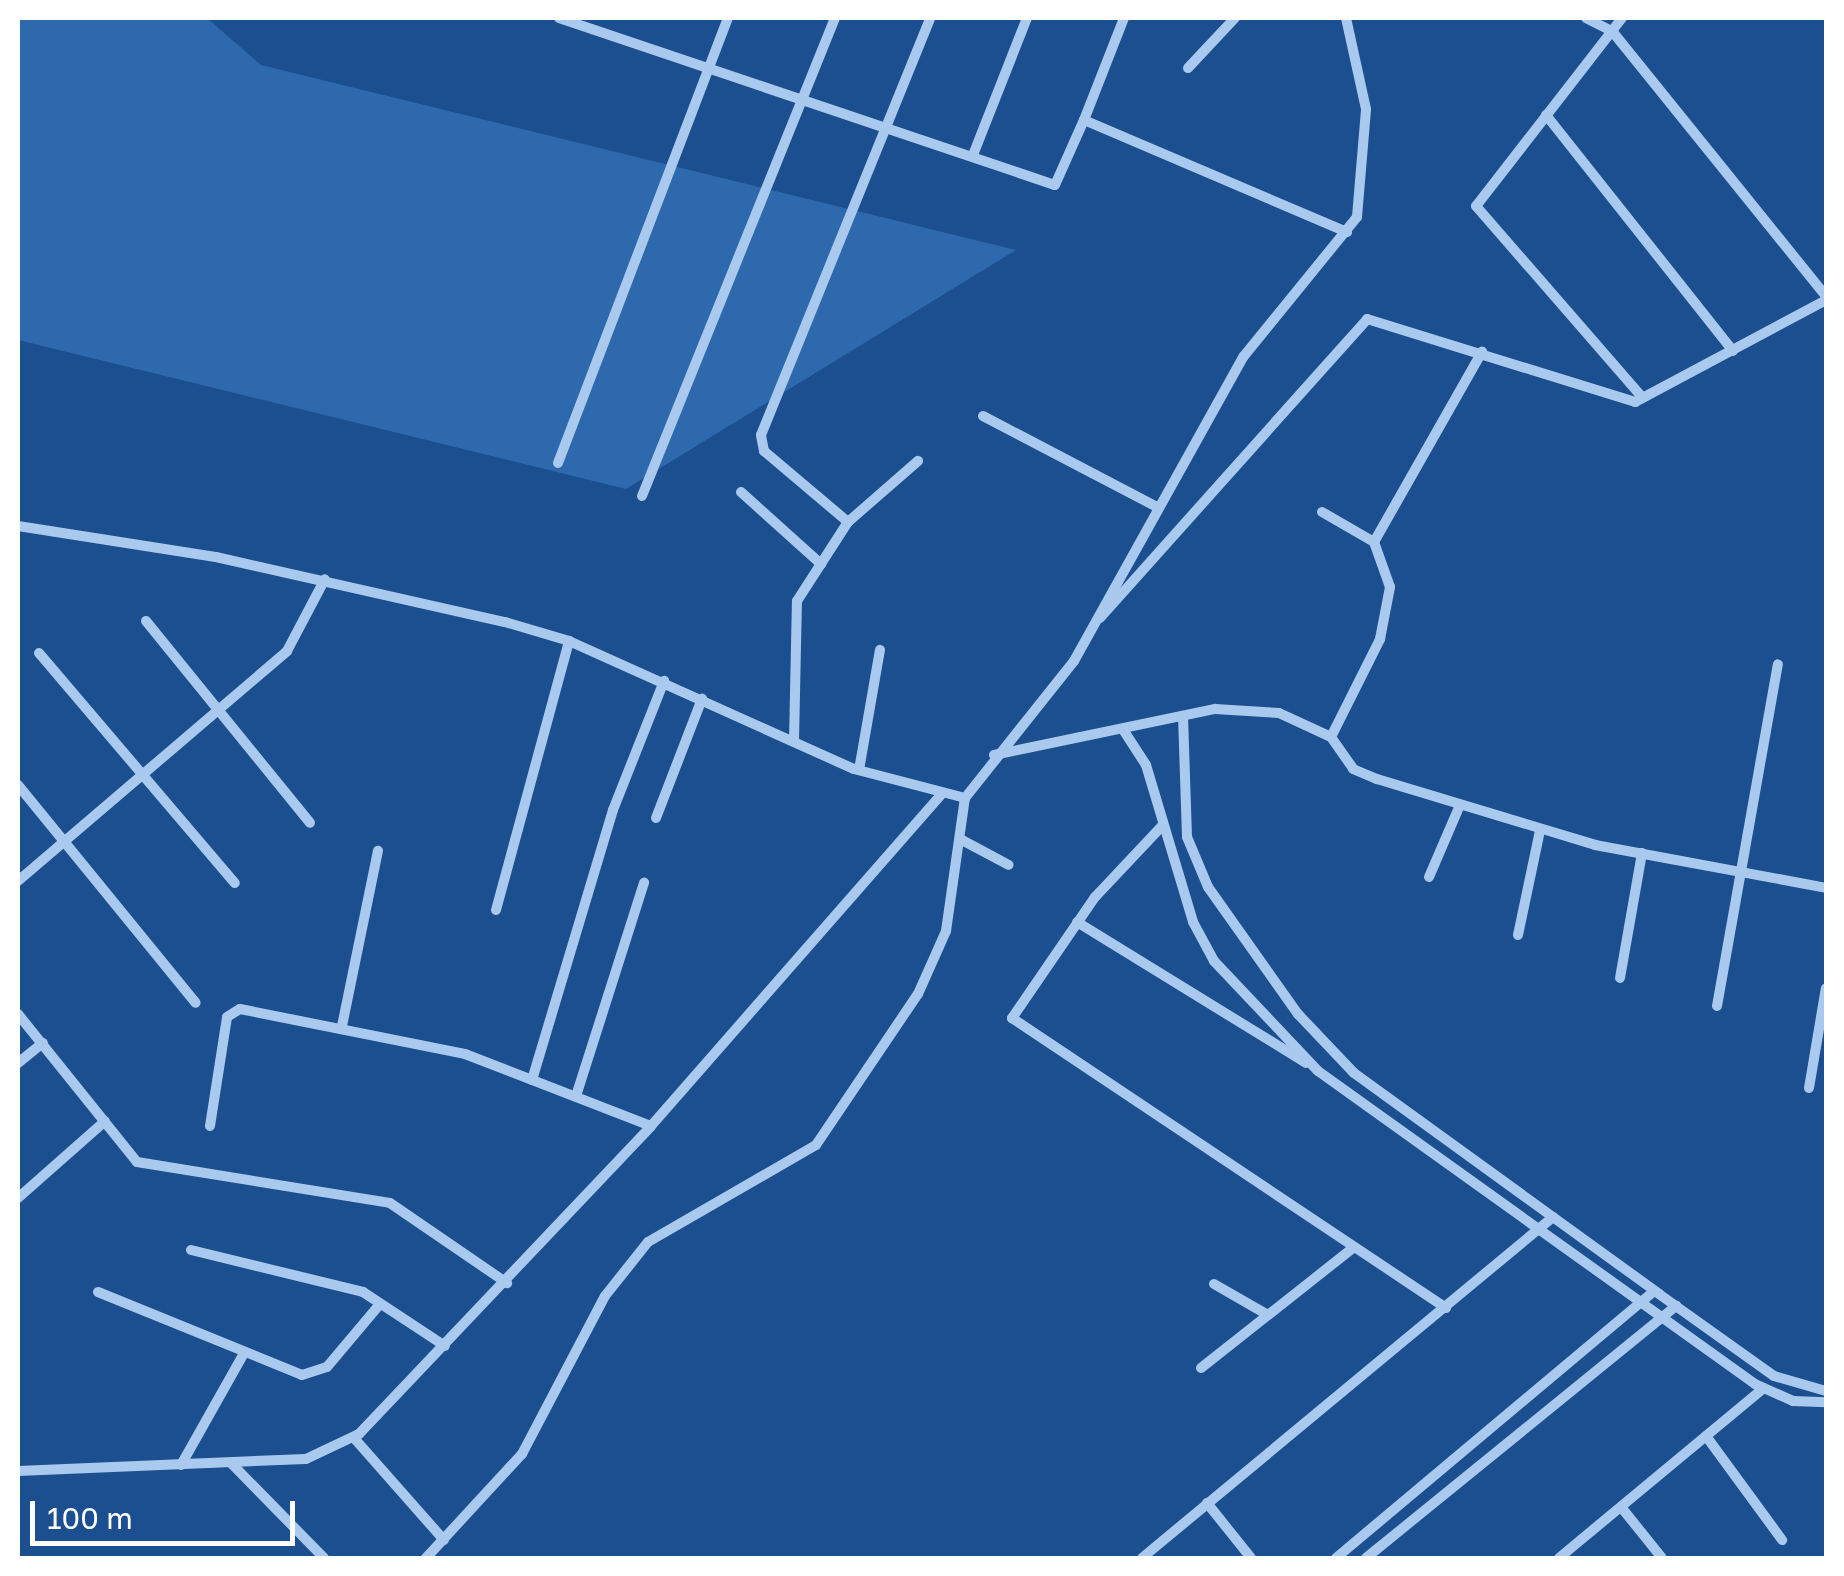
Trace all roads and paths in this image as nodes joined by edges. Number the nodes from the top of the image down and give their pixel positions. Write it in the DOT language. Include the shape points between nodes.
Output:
graph roads {
  1 [pos="558,18"];
  2 [pos="728,18"];
  3 [pos="835,18"];
  4 [pos="930,18"];
  5 [pos="1027,18"];
  6 [pos="1124,18"];
  7 [pos="1235,18"];
  8 [pos="1346,18"];
  9 [pos="1586,18"];
  10 [pos="1622,18"];
  11 [pos="1612,31"];
  12 [pos="1188,68"];
  13 [pos="709,70"];
  14 [pos="803,104"];
  15 [pos="1546,115"];
  16 [pos="1084,120"];
  17 [pos="888,128"];
  18 [pos="973,154"];
  19 [pos="1347,232"];
  20 [pos="1826,298"];
  21 [pos="1733,351"];
  22 [pos="1482,352"];
  23 [pos="1643,398"];
  24 [pos="983,416"];
  25 [pos="918,461"];
  26 [pos="558,463"];
  27 [pos="740,492"];
  28 [pos="642,496"];
  29 [pos="1154,506"];
  30 [pos="1322,512"];
  31 [pos="848,522"];
  32 [pos="18,526"];
  33 [pos="1374,542"];
  34 [pos="821,564"];
  35 [pos="325,580"];
  36 [pos="146,620"];
  37 [pos="1091,628"];
  38 [pos="569,641"];
  39 [pos="880,650"];
  40 [pos="39,653"];
  41 [pos="1778,664"];
  42 [pos="664,682"];
  43 [pos="702,699"];
  44 [pos="218,710"];
  45 [pos="1183,716"];
  46 [pos="1124,731"];
  47 [pos="1331,737"];
  48 [pos="794,741"];
  49 [pos="994,755"];
  50 [pos="859,770"];
  51 [pos="142,775"];
  52 [pos="18,785"];
  53 [pos="941,794"];
  54 [pos="965,798"];
  55 [pos="1460,805"];
  56 [pos="656,818"];
  57 [pos="310,822"];
  58 [pos="1162,826"];
  59 [pos="1540,831"];
  60 [pos="960,839"];
  61 [pos="64,841"];
  62 [pos="378,851"];
  63 [pos="1642,853"];
  64 [pos="1009,865"];
  65 [pos="1738,875"];
  66 [pos="1429,877"];
  67 [pos="18,880"];
  68 [pos="235,883"];
  69 [pos="644,883"];
  70 [pos="1826,888"];
  71 [pos="496,910"];
  72 [pos="1076,922"];
  73 [pos="1518,935"];
  74 [pos="1620,978"];
  75 [pos="1826,988"];
  76 [pos="196,1003"];
  77 [pos="1717,1006"];
  78 [pos="18,1014"];
  79 [pos="342,1026"];
  80 [pos="43,1043"];
  81 [pos="18,1063"];
  82 [pos="1318,1071"];
  83 [pos="532,1080"];
  84 [pos="1808,1088"];
  85 [pos="576,1096"];
  86 [pos="104,1121"];
  87 [pos="210,1126"];
  88 [pos="652,1126"];
  89 [pos="18,1198"];
  90 [pos="1553,1216"];
  91 [pos="1538,1232"];
  92 [pos="1353,1248"];
  93 [pos="190,1250"];
  94 [pos="507,1283"];
  95 [pos="1214,1284"];
  96 [pos="1654,1291"];
  97 [pos="98,1292"];
  98 [pos="380,1304"];
  99 [pos="1642,1305"];
  100 [pos="1676,1306"];
  101 [pos="1446,1308"];
  102 [pos="1268,1316"];
  103 [pos="1662,1319"];
  104 [pos="446,1346"];
  105 [pos="244,1353"];
  106 [pos="1201,1368"];
  107 [pos="1764,1388"];
  108 [pos="1826,1391"];
  109 [pos="1826,1402"];
  110 [pos="1706,1436"];
  111 [pos="354,1438"];
  112 [pos="231,1463"];
  113 [pos="181,1465"];
  114 [pos="18,1470"];
  115 [pos="1207,1503"];
  116 [pos="1622,1507"];
  117 [pos="444,1540"];
  118 [pos="1782,1540"];
  119 [pos="324,1558"];
  120 [pos="426,1558"];
  121 [pos="1142,1558"];
  122 [pos="1251,1558"];
  123 [pos="1336,1558"];
  124 [pos="1366,1558"];
  125 [pos="1559,1558"];
  126 [pos="1662,1558"];
  1 -- 13 [label="street"];
  2 -- 13 [label="street"];
  3 -- 14 [label="street"];
  4 -- 17 [label="street"];
  5 -- 18 [label="street"];
  6 -- 16 [label="street"];
  7 -- 12 [label="street"];
  8 -- 19 [label="street" via="1368,150"];
  9 -- 11 [label="street"];
  10 -- 11 [label="street"];
  11 -- 15 [label="street"];
  11 -- 20 [label="street"];
  13 -- 14 [label="street"];
  13 -- 26 [label="street"];
  14 -- 17 [label="street"];
  14 -- 28 [label="street"];
  15 -- 21 [label="street"];
  15 -- 23 [label="street" via="1476,206"];
  16 -- 18 [label="street" via="1055,186"];
  16 -- 19 [label="street"];
  17 -- 18 [label="street"];
  17 -- 31 [label="street" via="761,436 764,451"];
  19 -- 29 [label="street" via="1244,356"];
  20 -- 21 [label="street"];
  21 -- 23 [label="street"];
  22 -- 23 [label="street" via="1610,396"];
  22 -- 33 [label="street"];
  22 -- 37 [label="street" via="1367,319"];
  24 -- 29 [label="street"];
  25 -- 31 [label="street"];
  27 -- 34 [label="street"];
  29 -- 37 [label="street"];
  30 -- 33 [label="street"];
  31 -- 34 [label="street"];
  32 -- 35 [label="street"];
  33 -- 47 [label="street" via="1390,587 1380,638"];
  34 -- 48 [label="street" via="791,619"];
  35 -- 38 [label="street"];
  35 -- 44 [label="street" via="287,651"];
  36 -- 44 [label="street"];
  37 -- 49 [label="street"];
  38 -- 42 [label="street"];
  38 -- 71 [label="street"];
  39 -- 50 [label="street"];
  40 -- 51 [label="street"];
  41 -- 65 [label="street"];
  42 -- 43 [label="street"];
  42 -- 83 [label="street" via="607,827"];
  43 -- 48 [label="street"];
  43 -- 56 [label="street"];
  44 -- 51 [label="street"];
  44 -- 57 [label="street"];
  45 -- 46 [label="street"];
  45 -- 47 [label="street" via="1280,713"];
  45 -- 90 [label="street" via="1187,837 1265,975 1354,1072"];
  46 -- 49 [label="street"];
  46 -- 58 [label="street" via="1146,765"];
  47 -- 55 [label="street" via="1354,768"];
  48 -- 50 [label="street"];
  49 -- 54 [label="street"];
  50 -- 53 [label="street"];
  51 -- 61 [label="street"];
  51 -- 68 [label="street"];
  52 -- 61 [label="street"];
  53 -- 54 [label="street"];
  53 -- 88 [label="street"];
  54 -- 60 [label="street"];
  55 -- 59 [label="street"];
  55 -- 66 [label="street"];
  58 -- 72 [label="street"];
  58 -- 82 [label="street" via="1214,961"];
  59 -- 63 [label="street"];
  59 -- 73 [label="street"];
  60 -- 64 [label="street"];
  60 -- 117 [label="street" via="946,932 876,1062 816,1144 648,1242 604,1296 522,1454"];
  61 -- 67 [label="street"];
  61 -- 76 [label="street"];
  62 -- 79 [label="street"];
  63 -- 65 [label="street"];
  63 -- 74 [label="street"];
  65 -- 70 [label="street"];
  65 -- 77 [label="street"];
  69 -- 85 [label="street"];
  72 -- 82 [label="street"];
  72 -- 92 [label="street" via="1014,1005 1016,1026"];
  75 -- 84 [label="street"];
  78 -- 80 [label="street"];
  79 -- 83 [label="street"];
  79 -- 87 [label="street" via="230,1010"];
  80 -- 81 [label="street"];
  80 -- 86 [label="street"];
  82 -- 91 [label="street"];
  83 -- 85 [label="street"];
  85 -- 88 [label="street"];
  86 -- 89 [label="street"];
  86 -- 94 [label="street" via="137,1162 163,1172 390,1203"];
  88 -- 94 [label="street"];
  90 -- 91 [label="street"];
  90 -- 96 [label="street"];
  91 -- 99 [label="street"];
  91 -- 101 [label="street"];
  92 -- 101 [label="street"];
  92 -- 102 [label="street"];
  93 -- 98 [label="street" via="320,1278"];
  94 -- 104 [label="street"];
  95 -- 102 [label="street"];
  96 -- 99 [label="street"];
  96 -- 100 [label="street"];
  97 -- 105 [label="street" via="188,1322"];
  98 -- 104 [label="street"];
  98 -- 105 [label="street" via="327,1366 286,1373"];
  99 -- 103 [label="street"];
  99 -- 123 [label="street"];
  100 -- 103 [label="street"];
  100 -- 108 [label="street" via="1774,1376"];
  101 -- 115 [label="street"];
  102 -- 106 [label="street"];
  103 -- 107 [label="street"];
  103 -- 124 [label="street"];
  104 -- 111 [label="street"];
  105 -- 113 [label="street"];
  107 -- 109 [label="street"];
  107 -- 110 [label="street"];
  110 -- 116 [label="street"];
  110 -- 118 [label="street"];
  111 -- 112 [label="street" via="306,1459"];
  111 -- 117 [label="street"];
  112 -- 113 [label="street"];
  112 -- 119 [label="street"];
  113 -- 114 [label="street"];
  115 -- 121 [label="street"];
  115 -- 122 [label="street"];
  116 -- 125 [label="street"];
  116 -- 126 [label="street"];
  117 -- 120 [label="street"];
}
